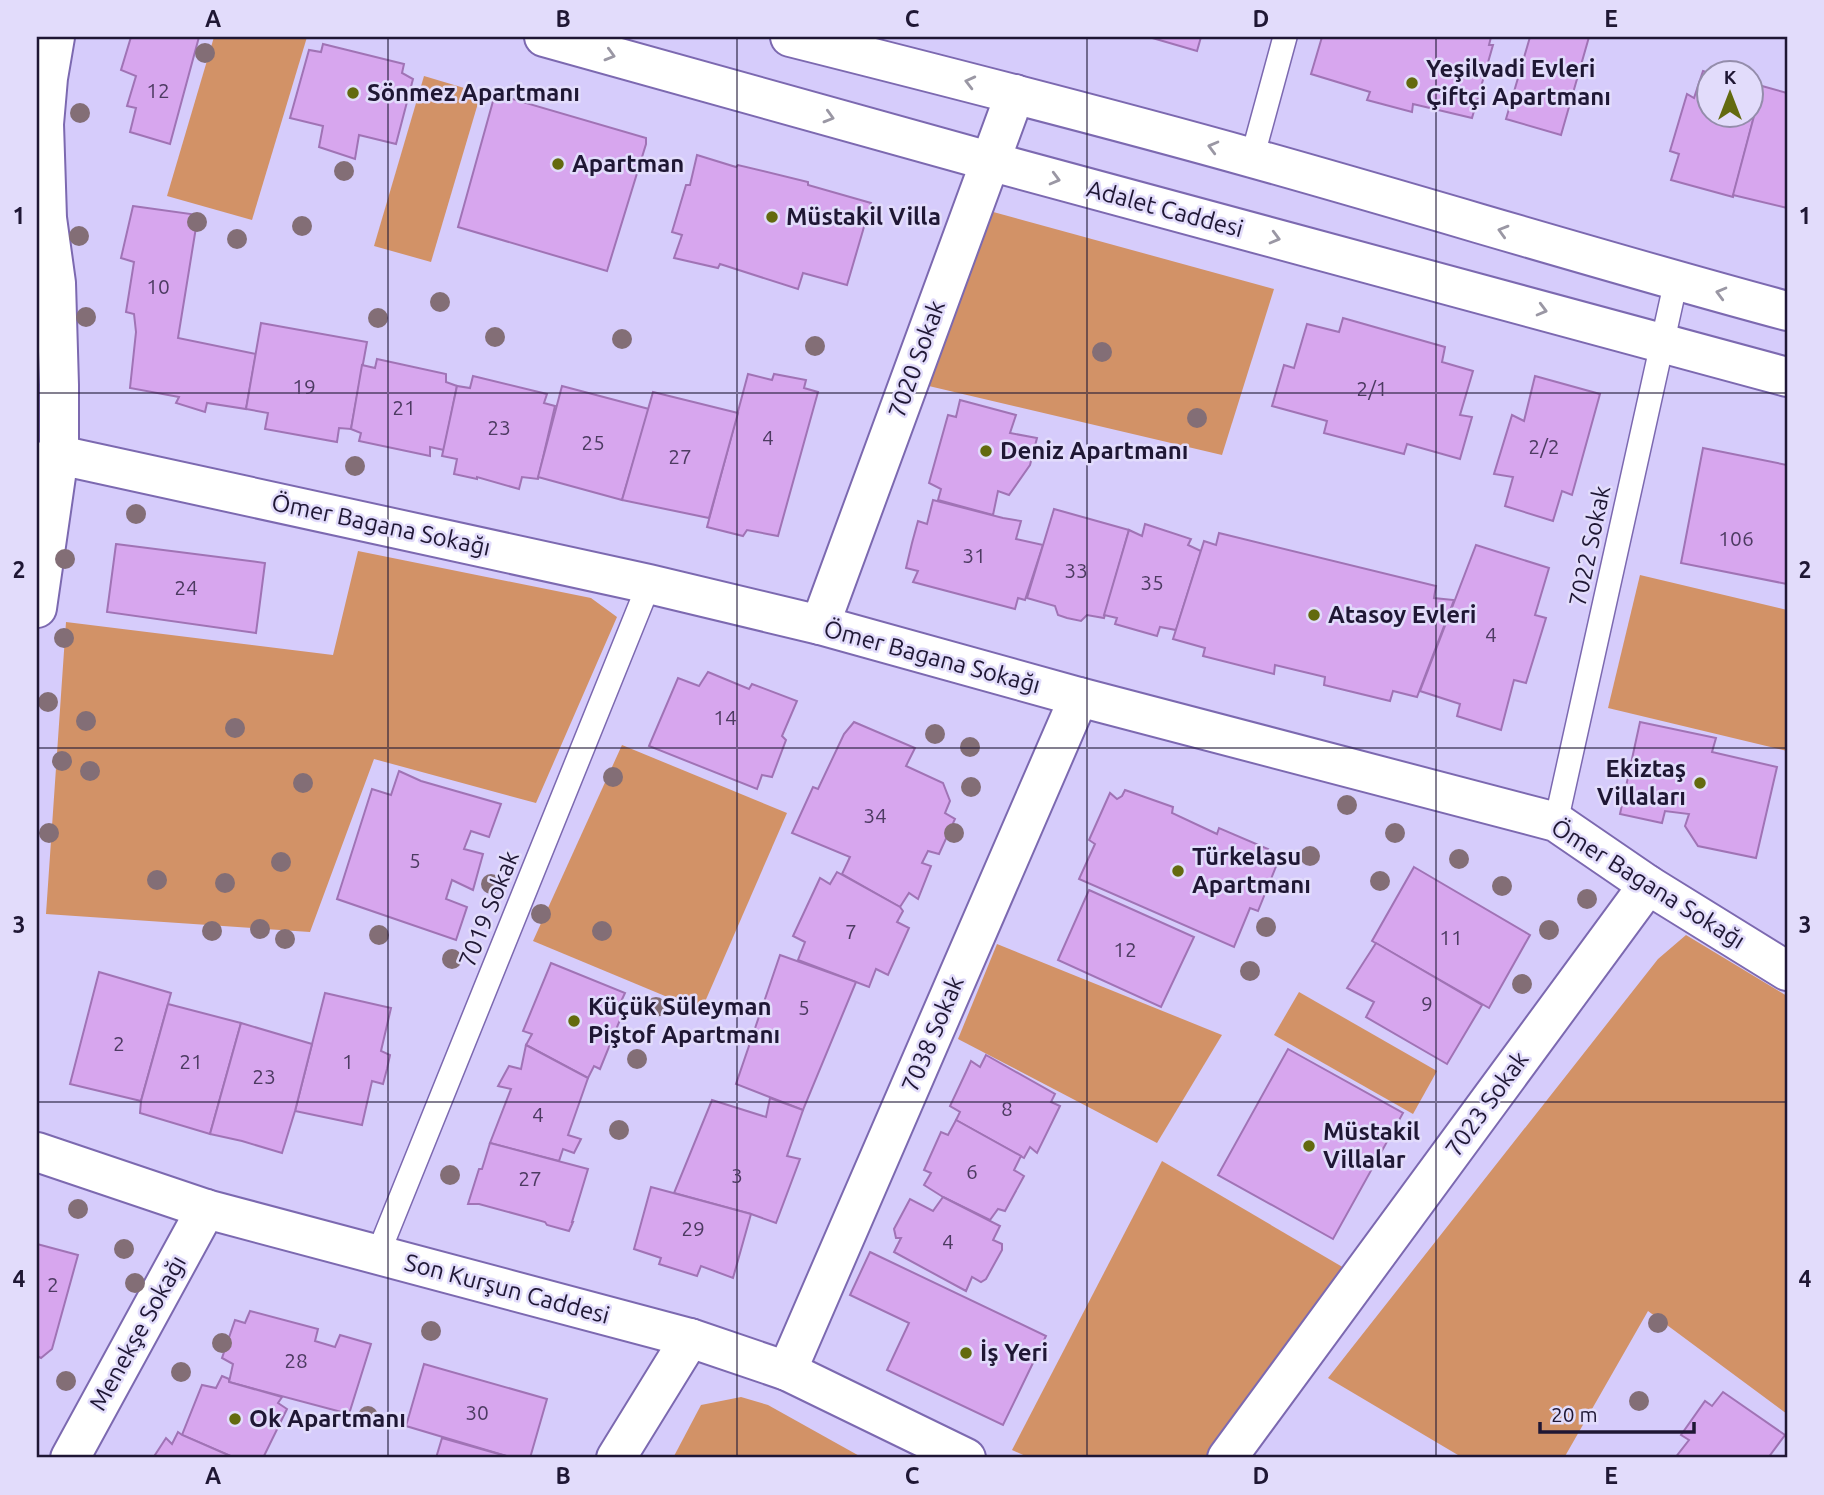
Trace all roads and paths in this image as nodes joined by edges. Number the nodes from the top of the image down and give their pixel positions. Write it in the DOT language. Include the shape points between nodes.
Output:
graph roads {
  1 [pos="55,37"];
  2 [pos="544,37"];
  3 [pos="790,37"];
  4 [pos="1285,37"];
  5 [pos="1015,93"];
  6 [pos="1252,158"];
  7 [pos="989,161"];
  8 [pos="41,171"];
  9 [pos="1676,281"];
  10 [pos="1787,311"];
  11 [pos="1662,342"];
  12 [pos="1787,377"];
  13 [pos="48,460"];
  14 [pos="649,584"];
  15 [pos="37,608"];
  16 [pos="820,625"];
  17 [pos="1079,698"];
  18 [pos="1556,822"];
  19 [pos="1648,885"];
  20 [pos="1787,971"];
  21 [pos="37,1152"];
  22 [pos="206,1209"];
  23 [pos="378,1254"];
  24 [pos="690,1338"];
  25 [pos="788,1371"];
  26 [pos="70,1458"];
  27 [pos="616,1458"];
  28 [pos="966,1458"];
  29 [pos="1227,1458"];
  1 -- 8 [label="street"];
  2 -- 7 [label="street, Adalet Caddesi, one-way"];
  5 -- 3 [label="street, one-way"];
  4 -- 6 [label="lane"];
  6 -- 5 [label="street, one-way"];
  5 -- 7 [label="street, 7020 Sokak"];
  9 -- 6 [label="street, one-way"];
  7 -- 11 [label="street, Adalet Caddesi, one-way"];
  7 -- 16 [label="street, 7020 Sokak"];
  8 -- 13 [label="street" via="56,283 59,385"];
  10 -- 9 [label="street, one-way"];
  9 -- 11 [label="lane, 7022 Sokak"];
  11 -- 12 [label="street, Adalet Caddesi"];
  11 -- 18 [label="lane, 7022 Sokak"];
  13 -- 14 [label="street, Ömer Bagana Sokağı"];
  13 -- 15 [label="street"];
  14 -- 16 [label="street, Ömer Bagana Sokağı"];
  14 -- 23 [label="lane, 7019 Sokak"];
  16 -- 17 [label="street, Ömer Bagana Sokağı"];
  17 -- 18 [label="street, Ömer Bagana Sokağı"];
  17 -- 25 [label="street, 7038 Sokak"];
  18 -- 19 [label="street, Ömer Bagana Sokağı"];
  19 -- 20 [label="street, Ömer Bagana Sokağı"];
  19 -- 29 [label="street, 7023 Sokak"];
  21 -- 22 [label="street, Son Kurşun Caddesi"];
  22 -- 23 [label="street, Son Kurşun Caddesi"];
  22 -- 26 [label="street, Menekşe Sokağı"];
  23 -- 24 [label="street, Son Kurşun Caddesi"];
  24 -- 25 [label="street, Son Kurşun Caddesi"];
  24 -- 27 [label="street"];
  25 -- 28 [label="street, Son Kurşun Caddesi"];
}
